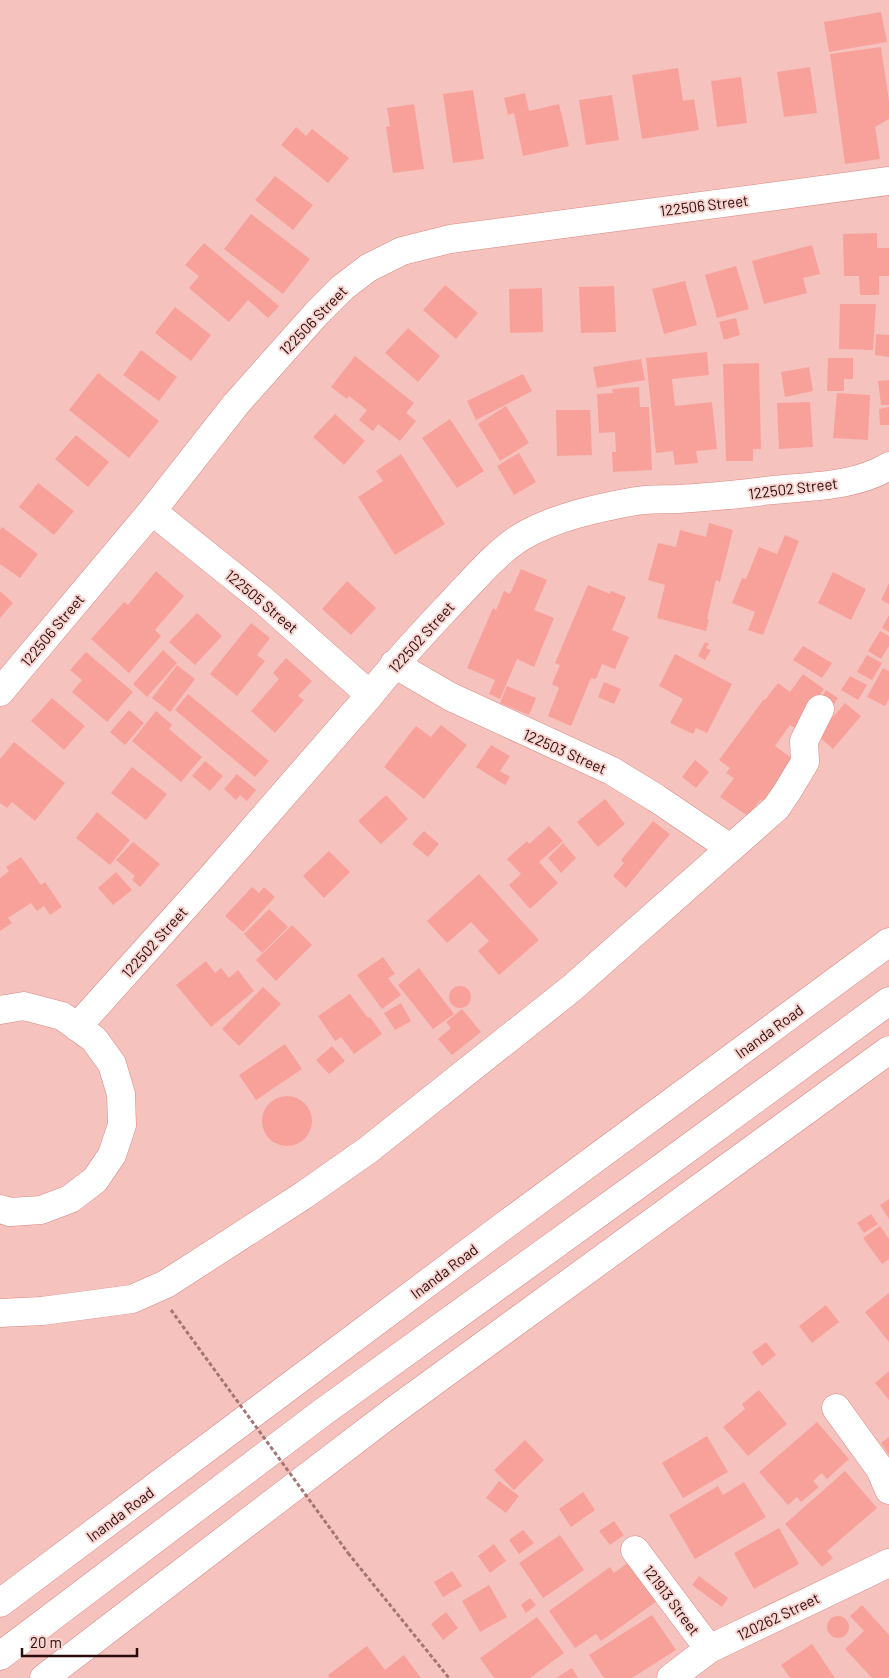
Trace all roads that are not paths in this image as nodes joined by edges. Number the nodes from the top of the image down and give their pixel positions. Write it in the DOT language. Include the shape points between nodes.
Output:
graph roads {
  1 [pos="889,181"];
  2 [pos="889,466"];
  3 [pos="152,510"];
  4 [pos="394,664"];
  5 [pos="0,692"];
  6 [pos="370,695"];
  7 [pos="820,709"];
  8 [pos="730,848"];
  9 [pos="889,942"];
  10 [pos="889,1001"];
  11 [pos="0,1010"];
  12 [pos="78,1027"];
  13 [pos="889,1050"];
  14 [pos="0,1209"];
  15 [pos="0,1313"];
  16 [pos="836,1408"];
  17 [pos="889,1490"];
  18 [pos="635,1550"];
  19 [pos="889,1563"];
  20 [pos="0,1603"];
  21 [pos="709,1649"];
  22 [pos="0,1656"];
  23 [pos="44,1678"];
  24 [pos="671,1678"];
  1 -- 3 [label="street, 122506 Street" via="450,239 402,251 368,268 317,313 236,404"];
  2 -- 4 [label="street, 122502 Street" via="873,474 826,486 637,501 572,515 543,526 520,538 490,561"];
  3 -- 5 [label="street, 122506 Street"];
  3 -- 6 [label="street, 122505 Street" via="264,601"];
  4 -- 6 [label="street, 122502 Street"];
  4 -- 8 [label="street, 122503 Street" via="451,697 612,771"];
  6 -- 12 [label="street, 122502 Street"];
  7 -- 8 [label="street" via="804,741 805,762 787,792 776,808"];
  8 -- 15 [label="street" via="572,988 368,1150 174,1279 132,1299"];
  9 -- 20 [label="street, Inanda Road"];
  10 -- 22 [label="street" via="323,1412"];
  11 -- 12 [label="street" via="24,1006 62,1016"];
  12 -- 14 [label="street" via="94,1039 112,1064 121,1094 122,1125 112,1154 95,1180 70,1199 41,1210 10,1212"];
  13 -- 23 [label="street" via="392,1412"];
  16 -- 17 [label="street" via="880,1469"];
  18 -- 21 [label="street, 121913 Street"];
  19 -- 21 [label="street, 120262 Street"];
  21 -- 24 [label="street, 120262 Street"];
}
